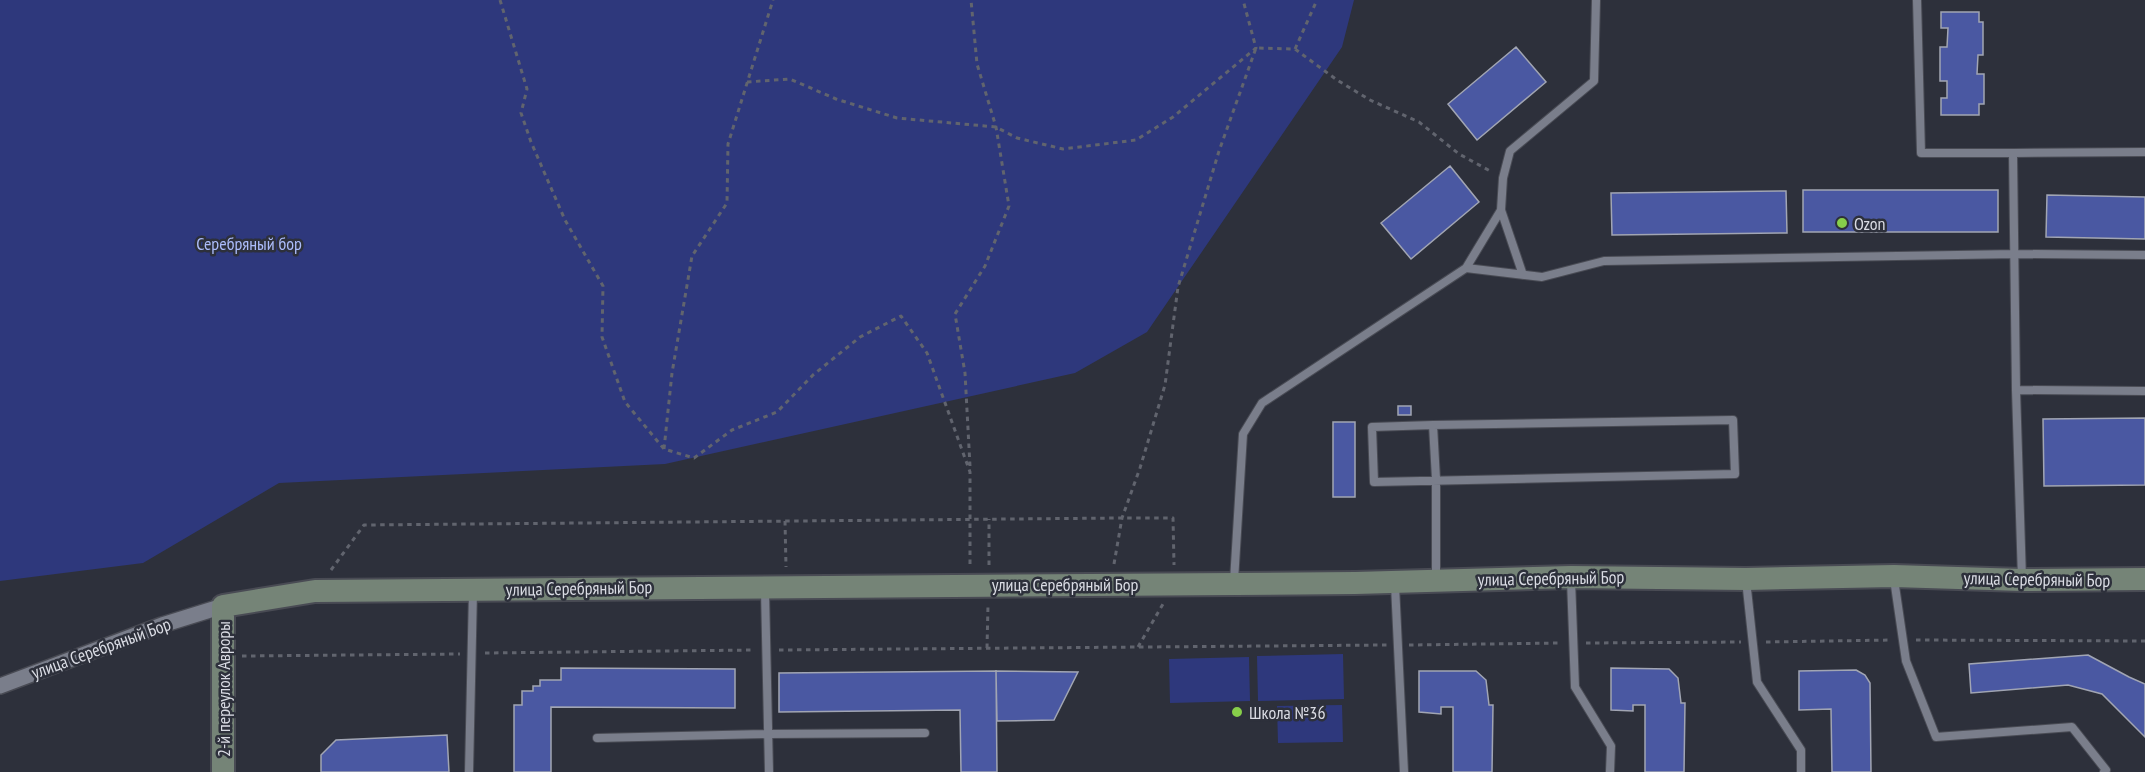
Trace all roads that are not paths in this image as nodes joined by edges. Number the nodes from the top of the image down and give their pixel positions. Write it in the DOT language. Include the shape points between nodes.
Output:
graph roads {
  1 [pos="1596,0"];
  2 [pos="1917,0"];
  3 [pos="2145,152"];
  4 [pos="2013,153"];
  5 [pos="1501,210"];
  6 [pos="2016,254"];
  7 [pos="2145,255"];
  8 [pos="1466,268"];
  9 [pos="1523,274"];
  10 [pos="2016,390"];
  11 [pos="2145,391"];
  12 [pos="1433,425"];
  13 [pos="1436,479"];
  14 [pos="1894,576"];
  15 [pos="1570,577"];
  16 [pos="1746,579"];
  17 [pos="2145,579"];
  18 [pos="1436,580"];
  19 [pos="2022,580"];
  20 [pos="1395,581"];
  21 [pos="1234,583"];
  22 [pos="776,587"];
  23 [pos="473,589"];
  24 [pos="223,606"];
  25 [pos="0,686"];
  26 [pos="925,733"];
  27 [pos="768,734"];
  28 [pos="597,738"];
  29 [pos="223,772"];
  30 [pos="469,772"];
  31 [pos="769,772"];
  32 [pos="1404,772"];
  33 [pos="1610,772"];
  34 [pos="1801,772"];
  35 [pos="2104,772"];
  1 -- 5 [label="lane" via="1594,81 1510,151"];
  2 -- 4 [label="lane" via="1921,153"];
  3 -- 4 [label="lane"];
  4 -- 6 [label="lane"];
  5 -- 8 [label="lane"];
  5 -- 9 [label="lane"];
  6 -- 7 [label="lane"];
  6 -- 9 [label="lane" via="1604,261 1542,276"];
  6 -- 10 [label="lane"];
  8 -- 9 [label="lane"];
  8 -- 21 [label="lane" via="1262,403 1243,434"];
  10 -- 11 [label="lane"];
  10 -- 19 [label="lane"];
  12 -- 13 [label="lane"];
  12 -- 13 [label="lane" via="1372,427 1374,482"];
  12 -- 13 [label="lane" via="1734,420 1735,474"];
  13 -- 18 [label="lane"];
  14 -- 16 [label="street, улица Серебряный Бор"];
  14 -- 19 [label="street, улица Серебряный Бор"];
  14 -- 35 [label="lane" via="1906,661 1936,737 2072,727"];
  15 -- 16 [label="street, улица Серебряный Бор"];
  15 -- 18 [label="street, улица Серебряный Бор"];
  15 -- 33 [label="lane" via="1575,687 1611,746"];
  16 -- 34 [label="lane" via="1757,682 1801,750"];
  17 -- 19 [label="street, улица Серебряный Бор"];
  18 -- 20 [label="street, улица Серебряный Бор"];
  20 -- 21 [label="street, улица Серебряный Бор"];
  20 -- 32 [label="lane"];
  21 -- 22 [label="street, улица Серебряный Бор"];
  22 -- 23 [label="street, улица Серебряный Бор"];
  22 -- 27 [label="lane" via="766,650"];
  23 -- 24 [label="street, улица Серебряный Бор" via="315,591"];
  23 -- 30 [label="lane"];
  24 -- 25 [label="street, улица Серебряный Бор"];
  24 -- 29 [label="street, 2-й переулок Авроры"];
  26 -- 27 [label="lane"];
  27 -- 28 [label="lane"];
  27 -- 31 [label="lane"];
}
